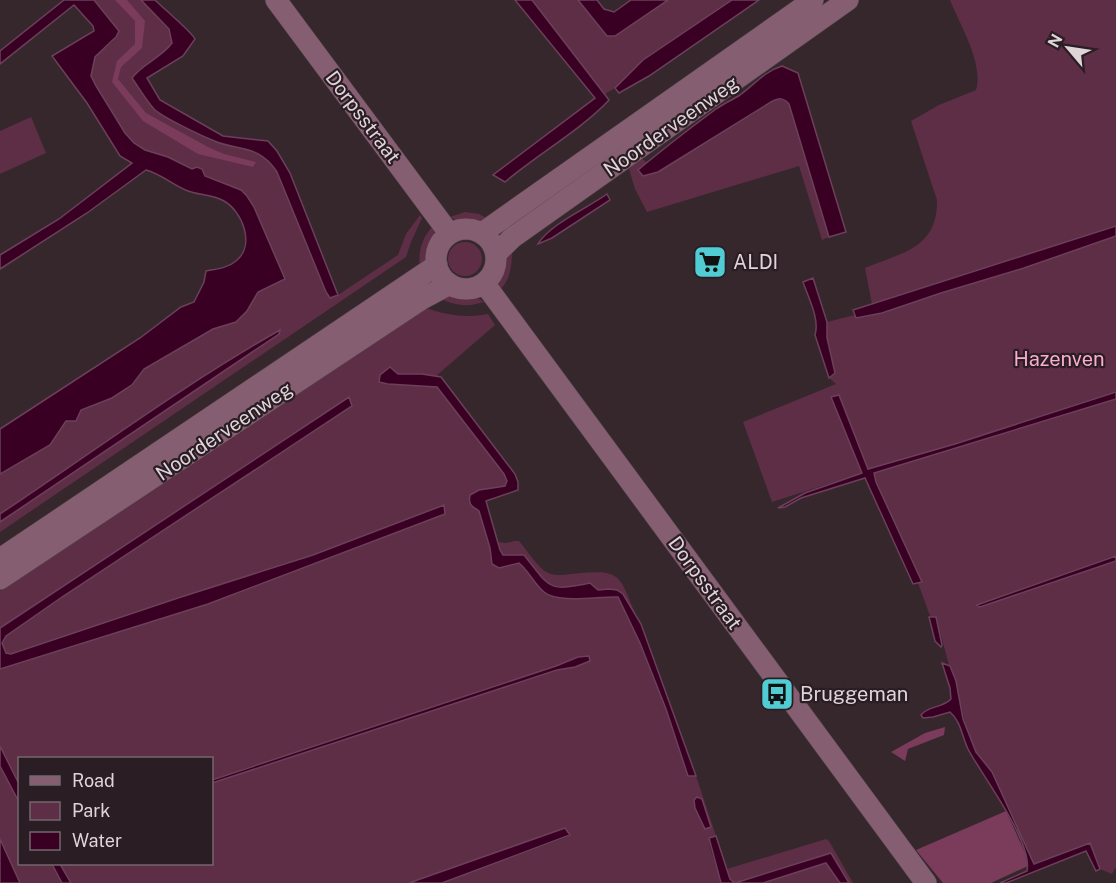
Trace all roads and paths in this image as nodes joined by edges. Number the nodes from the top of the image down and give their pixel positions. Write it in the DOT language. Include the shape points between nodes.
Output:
graph roads {
  1 [pos="276,0"];
  2 [pos="813,0"];
  3 [pos="848,0"];
  4 [pos="449,233"];
  5 [pos="482,233"];
  6 [pos="496,254"];
  7 [pos="437,265"];
  8 [pos="484,283"];
  9 [pos="450,284"];
  10 [pos="0,559"];
  11 [pos="0,579"];
  12 [pos="926,883"];
  1 -- 4 [label="street, Dorpsstraat"];
  2 -- 5 [label="street, Noorderveenweg"];
  3 -- 6 [label="street, Noorderveenweg" via="512,238"];
  4 -- 5 [label="street" via="471,229"];
  4 -- 7 [label="street" via="436,253"];
  5 -- 6 [label="street"];
  6 -- 8 [label="street" via="492,275"];
  7 -- 9 [label="street"];
  7 -- 10 [label="street, Noorderveenweg"];
  8 -- 9 [label="street" via="473,288"];
  8 -- 12 [label="street, Dorpsstraat"];
  9 -- 11 [label="street, Noorderveenweg"];
}
